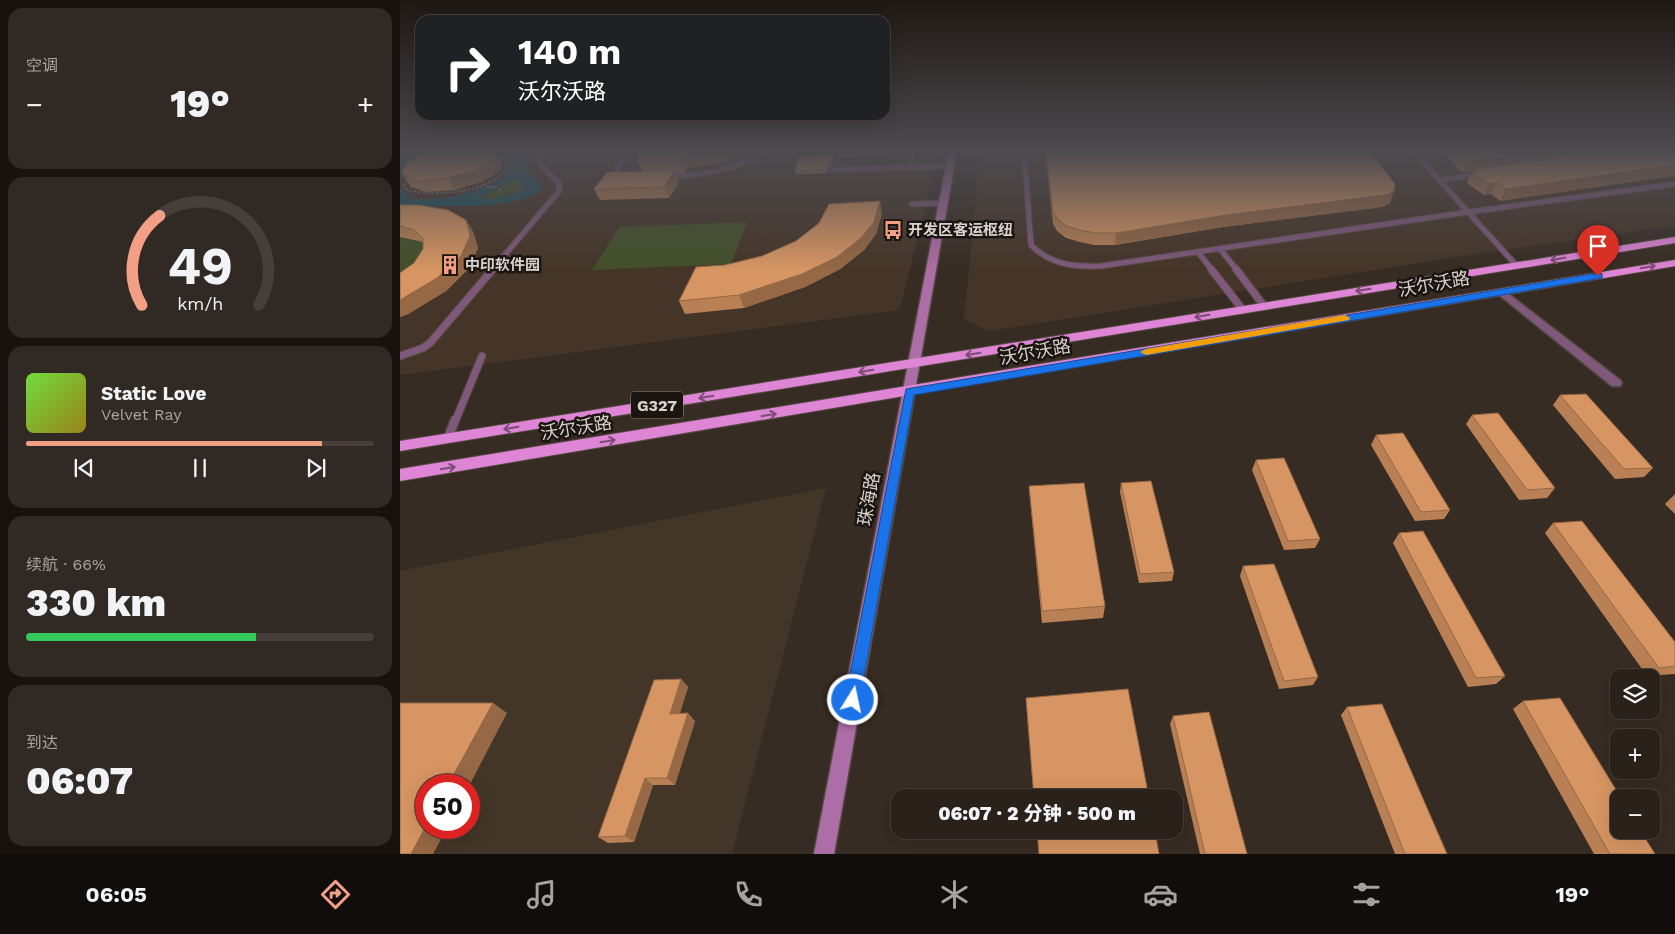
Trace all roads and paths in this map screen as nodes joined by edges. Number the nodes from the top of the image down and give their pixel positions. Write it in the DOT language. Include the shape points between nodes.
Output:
graph roads {
  1 [pos="406,190"];
  2 [pos="464,190"];
  3 [pos="559,190"];
  4 [pos="946,190"];
  5 [pos="1027,190"];
  6 [pos="1448,190"];
  7 [pos="1634,190"];
  8 [pos="944,203"];
  9 [pos="912,204"];
  10 [pos="1468,212"];
  11 [pos="1675,240"];
  12 [pos="1220,248"];
  13 [pos="1198,252"];
  14 [pos="1675,263"];
  15 [pos="1516,265"];
  16 [pos="1502,292"];
  17 [pos="1264,306"];
  18 [pos="1243,310"];
  19 [pos="400,356"];
  20 [pos="482,356"];
  21 [pos="915,364"];
  22 [pos="1616,383"];
  23 [pos="910,392"];
  24 [pos="448,438"];
  25 [pos="400,446"];
  26 [pos="400,476"];
  27 [pos="824,854"];
  1 -- 2 [label="path" via="414,194 446,194"];
  3 -- 19 [label="lane" via="430,343"];
  4 -- 8 [label="main road, 珠海路"];
  5 -- 13 [label="lane" via="1031,245 1039,255 1054,262 1101,266"];
  6 -- 10 [label="lane"];
  7 -- 10 [label="lane"];
  8 -- 9 [label="lane"];
  8 -- 21 [label="main road, 珠海路"];
  10 -- 12 [label="lane"];
  10 -- 15 [label="lane"];
  11 -- 15 [label="highway, 沃尔沃路 / G327, one-way"];
  12 -- 13 [label="lane"];
  12 -- 17 [label="lane"];
  13 -- 18 [label="lane"];
  16 -- 14 [label="highway, 沃尔沃路 / G327, one-way"];
  15 -- 17 [label="highway, 沃尔沃路 / G327, one-way"];
  16 -- 22 [label="street"];
  16 -- 23 [label="highway, 沃尔沃路 / G327"];
  17 -- 18 [label="highway, 沃尔沃路 / G327"];
  18 -- 21 [label="highway, 沃尔沃路 / G327, one-way"];
  20 -- 24 [label="lane"];
  21 -- 23 [label="main road, 珠海路"];
  21 -- 24 [label="highway, 沃尔沃路 / G327, one-way"];
  26 -- 23 [label="highway, 沃尔沃路 / G327, one-way"];
  23 -- 27 [label="main road, 珠海路"];
  24 -- 25 [label="highway, 沃尔沃路 / G327"];
}
